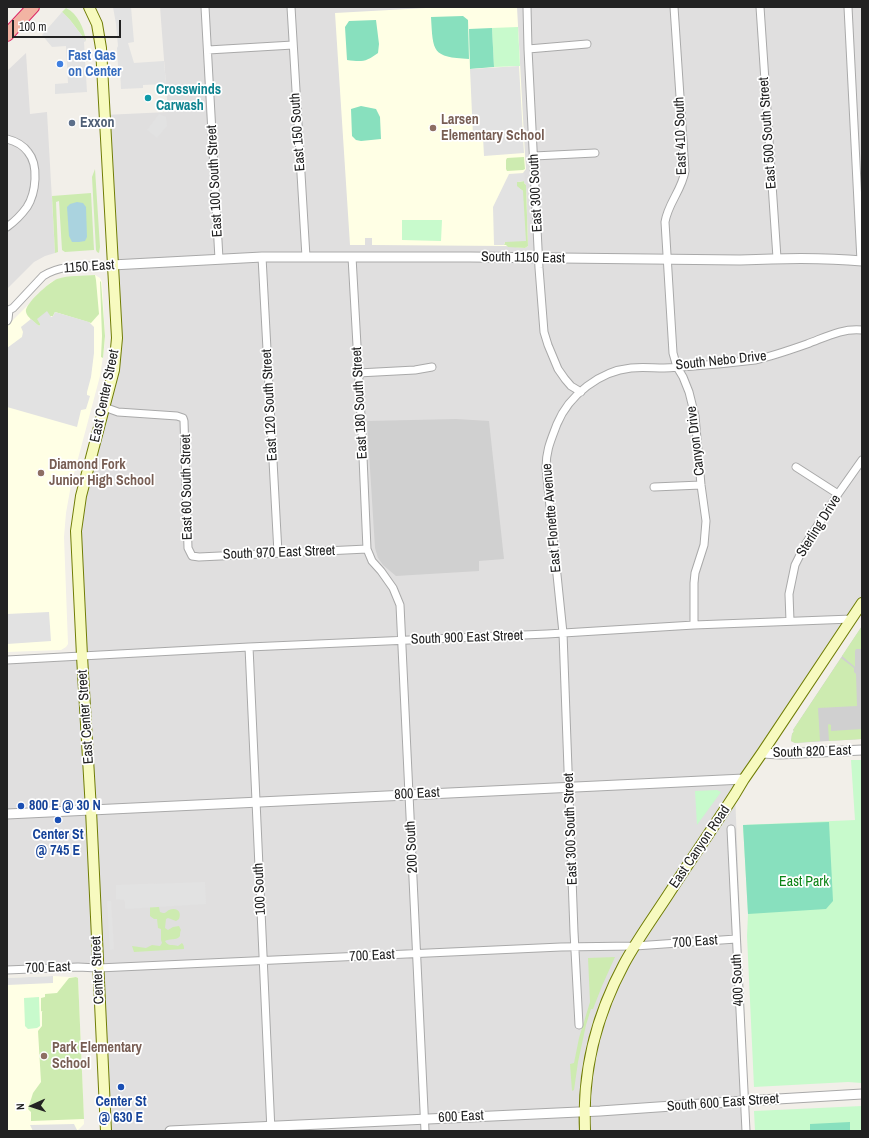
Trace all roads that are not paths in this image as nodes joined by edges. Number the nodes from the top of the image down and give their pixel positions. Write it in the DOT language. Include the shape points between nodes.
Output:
graph roads {
  1 [pos="33,7"];
  2 [pos="89,7"];
  3 [pos="205,7"];
  4 [pos="291,7"];
  5 [pos="527,7"];
  6 [pos="674,7"];
  7 [pos="760,7"];
  8 [pos="848,7"];
  9 [pos="7,35"];
  10 [pos="587,44"];
  11 [pos="293,45"];
  12 [pos="528,49"];
  13 [pos="208,50"];
  14 [pos="7,139"];
  15 [pos="595,153"];
  16 [pos="534,156"];
  17 [pos="7,227"];
  18 [pos="262,256"];
  19 [pos="306,256"];
  20 [pos="352,257"];
  21 [pos="539,258"];
  22 [pos="777,258"];
  23 [pos="218,259"];
  24 [pos="667,260"];
  25 [pos="184,261"];
  26 [pos="861,261"];
  27 [pos="112,265"];
  28 [pos="8,311"];
  29 [pos="7,321"];
  30 [pos="862,330"];
  31 [pos="432,367"];
  32 [pos="677,367"];
  33 [pos="358,373"];
  34 [pos="581,392"];
  35 [pos="104,408"];
  36 [pos="862,460"];
  37 [pos="796,467"];
  38 [pos="701,485"];
  39 [pos="654,487"];
  40 [pos="838,494"];
  41 [pos="367,549"];
  42 [pos="278,553"];
  43 [pos="192,556"];
  44 [pos="862,603"];
  45 [pos="852,619"];
  46 [pos="790,622"];
  47 [pos="694,625"];
  48 [pos="563,633"];
  49 [pos="402,640"];
  50 [pos="249,647"];
  51 [pos="82,656"];
  52 [pos="7,660"];
  53 [pos="862,750"];
  54 [pos="762,753"];
  55 [pos="744,779"];
  56 [pos="570,787"];
  57 [pos="409,794"];
  58 [pos="256,802"];
  59 [pos="91,810"];
  60 [pos="7,814"];
  61 [pos="731,829"];
  62 [pos="736,939"];
  63 [pos="634,946"];
  64 [pos="575,947"];
  65 [pos="417,954"];
  66 [pos="264,961"];
  67 [pos="98,968"];
  68 [pos="7,970"];
  69 [pos="579,1025"];
  70 [pos="862,1094"];
  71 [pos="744,1101"];
  72 [pos="584,1110"];
  73 [pos="425,1119"];
  74 [pos="270,1129"];
  75 [pos="106,1131"];
  76 [pos="170,1131"];
  77 [pos="426,1131"];
  78 [pos="585,1131"];
  79 [pos="746,1131"];
  1 -- 9 [label="highway"];
  2 -- 27 [label="main road, East Center Street" via="97,24 101,48"];
  3 -- 13 [label="street, East 100 South Street"];
  4 -- 11 [label="street, East 150 South"];
  5 -- 12 [label="street, East 300 South"];
  6 -- 24 [label="street, East 410 South" via="685,171 666,216"];
  7 -- 22 [label="street, East 500 South Street"];
  8 -- 26 [label="street"];
  10 -- 12 [label="street"];
  11 -- 13 [label="street"];
  11 -- 19 [label="street, East 150 South"];
  12 -- 16 [label="street, East 300 South"];
  13 -- 23 [label="street, East 100 South Street"];
  14 -- 17 [label="street" via="23,146 29,153 36,176 34,192 27,208"];
  15 -- 16 [label="street"];
  16 -- 21 [label="street, East 300 South"];
  18 -- 19 [label="street, South 1150 East"];
  18 -- 23 [label="street, South 1150 East"];
  18 -- 42 [label="street, East 120 South Street"];
  19 -- 20 [label="street, South 1150 East"];
  20 -- 21 [label="street, South 1150 East"];
  20 -- 33 [label="street, East 180 South Street"];
  21 -- 24 [label="street, South 1150 East"];
  21 -- 34 [label="street" via="544,332 548,345 565,380"];
  22 -- 24 [label="street, South 1150 East"];
  22 -- 26 [label="street, South 1150 East"];
  23 -- 25 [label="street, South 1150 East"];
  24 -- 32 [label="street, Canyon Drive" via="673,353"];
  25 -- 27 [label="street, 1150 East"];
  27 -- 28 [label="street, 1150 East" via="65,267 49,272"];
  27 -- 35 [label="main road, East Center Street" via="117,344 114,370"];
  28 -- 29 [label="street"];
  30 -- 32 [label="street, South Nebo Drive" via="834,333 782,353 751,360"];
  31 -- 33 [label="street"];
  32 -- 34 [label="street, South Nebo Drive" via="625,369 604,376"];
  32 -- 38 [label="street, Canyon Drive" via="689,392 695,416"];
  33 -- 41 [label="street, East 180 South Street"];
  34 -- 48 [label="street, East Flonette Avenue" via="571,401 561,417 546,456"];
  35 -- 43 [label="street, East 60 South Street" via="118,412 183,418 188,548"];
  35 -- 51 [label="main road, East Center Street" via="81,496 76,531"];
  36 -- 40 [label="street, Sterling Drive"];
  37 -- 40 [label="street"];
  38 -- 39 [label="street"];
  38 -- 47 [label="street, Canyon Drive" via="706,522 705,538 694,583"];
  40 -- 46 [label="street, Sterling Drive" via="795,565 789,594"];
  41 -- 42 [label="street, South 970 East Street"];
  41 -- 49 [label="street, 200 South" via="372,561 389,582 398,599"];
  42 -- 43 [label="street, South 970 East Street"];
  44 -- 45 [label="main road, East Canyon Road"];
  45 -- 46 [label="street, South 900 East Street"];
  45 -- 54 [label="main road, East Canyon Road"];
  46 -- 47 [label="street, South 900 East Street"];
  47 -- 48 [label="street, South 900 East Street"];
  48 -- 49 [label="street, South 900 East Street"];
  48 -- 56 [label="street, East 300 South Street"];
  49 -- 50 [label="street, South 900 East Street"];
  49 -- 57 [label="street, 200 South"];
  50 -- 51 [label="street, South 900 East Street"];
  50 -- 58 [label="street, 100 South"];
  51 -- 52 [label="street, South 900 East Street"];
  51 -- 59 [label="main road, East Center Street"];
  53 -- 54 [label="street, South 820 East"];
  54 -- 55 [label="main road, East Canyon Road"];
  55 -- 56 [label="street, 800 East"];
  55 -- 63 [label="main road, East Canyon Road"];
  56 -- 57 [label="street, 800 East"];
  56 -- 64 [label="street, East 300 South Street"];
  57 -- 58 [label="street, 800 East"];
  57 -- 65 [label="street, 200 South"];
  58 -- 59 [label="street, 800 East"];
  58 -- 66 [label="street, 100 South"];
  59 -- 60 [label="street, 800 East"];
  59 -- 67 [label="main road, Center Street"];
  61 -- 62 [label="street, 400 South"];
  62 -- 63 [label="street, 700 East"];
  62 -- 71 [label="street, 400 South"];
  63 -- 64 [label="street, 700 East"];
  63 -- 72 [label="main road, East Canyon Road" via="598,1024 588,1071"];
  64 -- 65 [label="street, 700 East"];
  64 -- 69 [label="street, East 300 South Street"];
  65 -- 66 [label="street, 700 East"];
  65 -- 73 [label="street, 200 South"];
  66 -- 67 [label="street, 700 East"];
  66 -- 74 [label="street, 100 South"];
  67 -- 68 [label="street, 700 East"];
  67 -- 75 [label="main road, Center Street"];
  70 -- 71 [label="street, South 600 East Street"];
  71 -- 72 [label="street, South 600 East Street"];
  71 -- 79 [label="street, 400 South"];
  72 -- 73 [label="street, 600 East"];
  72 -- 78 [label="main road, East Canyon Road"];
  73 -- 74 [label="street, 600 East"];
  73 -- 77 [label="street, 200 South"];
  74 -- 76 [label="street, 600 East"];
}
